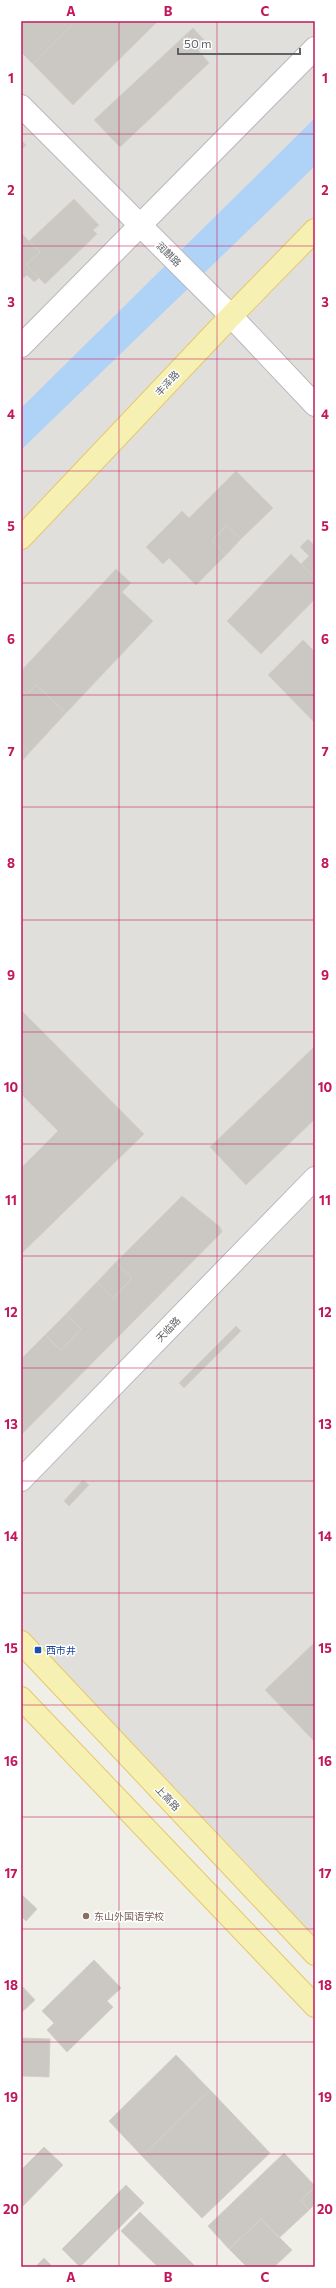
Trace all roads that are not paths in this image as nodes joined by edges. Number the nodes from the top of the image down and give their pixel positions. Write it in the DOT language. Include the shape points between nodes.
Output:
graph roads {
  1 [pos="315,48"];
  2 [pos="21,106"];
  3 [pos="140,225"];
  4 [pos="315,230"];
  5 [pos="231,316"];
  6 [pos="21,346"];
  7 [pos="315,405"];
  8 [pos="21,538"];
  9 [pos="315,1178"];
  10 [pos="21,1480"];
  11 [pos="21,1642"];
  12 [pos="21,1698"];
  13 [pos="315,1954"];
  14 [pos="315,2006"];
  1 -- 3 [label="street"];
  2 -- 3 [label="street, 润麒路"];
  3 -- 5 [label="street, 润麒路"];
  3 -- 6 [label="street"];
  4 -- 5 [label="main road, 丰泽路"];
  5 -- 7 [label="street, 润麒路"];
  5 -- 8 [label="main road, 丰泽路"];
  9 -- 10 [label="street, 天临路"];
  11 -- 13 [label="main road, 上高路"];
  12 -- 14 [label="main road"];
}
